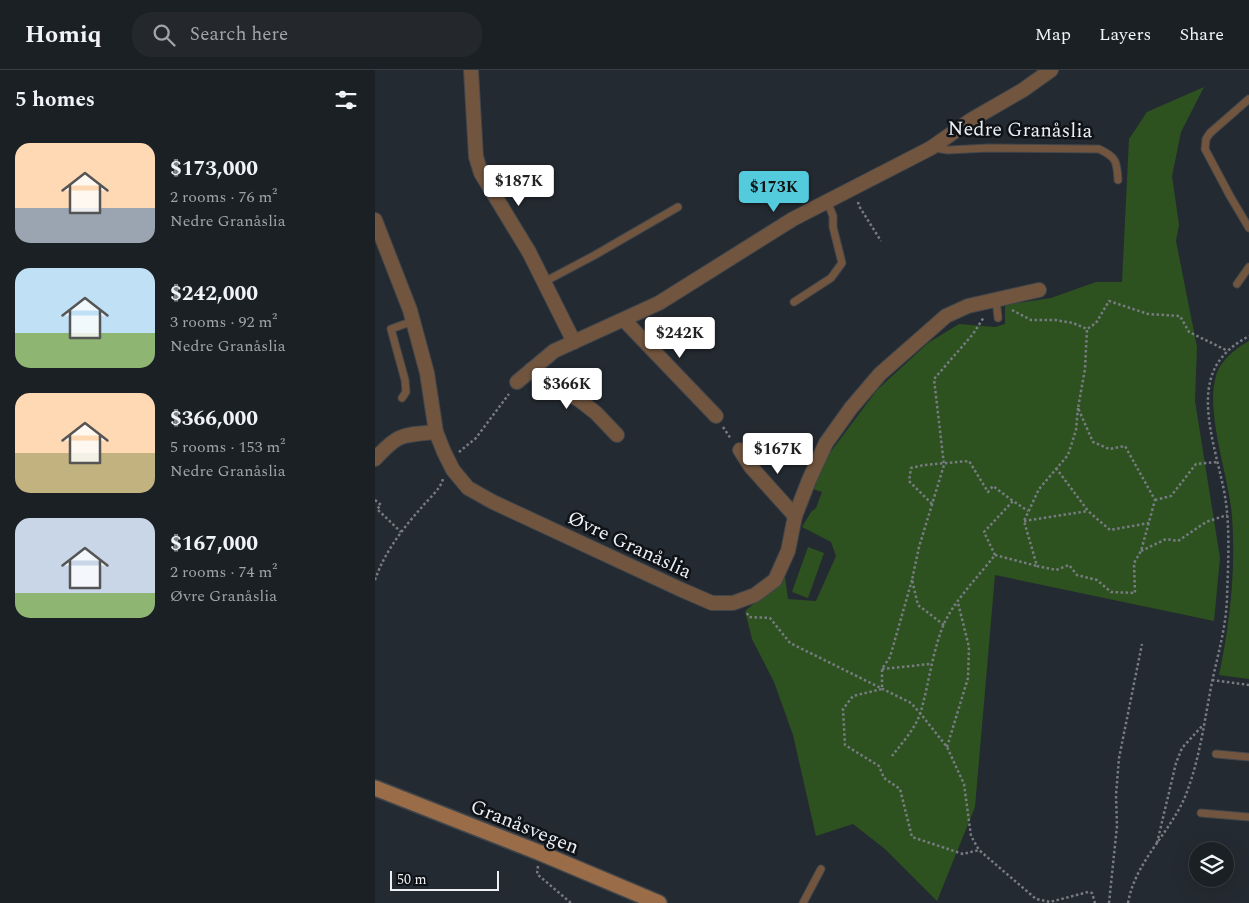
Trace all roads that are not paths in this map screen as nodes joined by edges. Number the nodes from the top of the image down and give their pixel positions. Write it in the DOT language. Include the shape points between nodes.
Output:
graph roads {
  1 [pos="471,70"];
  2 [pos="1051,70"];
  3 [pos="1249,99"];
  4 [pos="931,148"];
  5 [pos="1118,180"];
  6 [pos="827,201"];
  7 [pos="678,208"];
  8 [pos="375,220"];
  9 [pos="1249,228"];
  10 [pos="1249,267"];
  11 [pos="544,282"];
  12 [pos="1237,284"];
  13 [pos="1039,290"];
  14 [pos="997,299"];
  15 [pos="794,302"];
  16 [pos="998,318"];
  17 [pos="624,320"];
  18 [pos="413,322"];
  19 [pos="574,342"];
  20 [pos="531,370"];
  21 [pos="517,382"];
  22 [pos="402,398"];
  23 [pos="716,416"];
  24 [pos="436,432"];
  25 [pos="617,435"];
  26 [pos="739,450"];
  27 [pos="375,459"];
  28 [pos="795,516"];
  29 [pos="1216,754"];
  30 [pos="1249,757"];
  31 [pos="375,788"];
  32 [pos="1201,813"];
  33 [pos="1249,817"];
  34 [pos="821,869"];
  35 [pos="659,903"];
  36 [pos="803,903"];
  1 -- 11 [label="street" via="475,157"];
  2 -- 4 [label="street, Nedre Granåslia"];
  3 -- 9 [label="lane" via="1210,133 1205,149"];
  4 -- 5 [label="lane, Nedre Granåslia" via="1099,149 1111,155 1117,164"];
  4 -- 6 [label="street, Nedre Granåslia"];
  6 -- 15 [label="lane" via="843,263 831,278"];
  6 -- 17 [label="street, Nedre Granåslia"];
  7 -- 11 [label="lane"];
  8 -- 18 [label="street, Øvre Granåslia"];
  10 -- 12 [label="lane"];
  11 -- 19 [label="street"];
  13 -- 14 [label="street, Øvre Granåslia"];
  14 -- 16 [label="lane"];
  14 -- 28 [label="street, Øvre Granåslia" via="968,306 946,316 880,374 826,443"];
  17 -- 19 [label="street, Nedre Granåslia"];
  17 -- 23 [label="street"];
  18 -- 22 [label="lane" via="391,329 405,380 406,392"];
  18 -- 24 [label="street, Øvre Granåslia" via="427,373"];
  19 -- 20 [label="street, Nedre Granåslia" via="554,351"];
  20 -- 21 [label="street, Nedre Granåslia"];
  20 -- 25 [label="street" via="596,413"];
  24 -- 27 [label="street" via="404,435 390,443"];
  24 -- 28 [label="street, Øvre Granåslia" via="448,461 468,488 712,602 738,602 755,595 775,580 788,551"];
  26 -- 28 [label="street"];
  29 -- 30 [label="lane"];
  31 -- 35 [label="street, Granåsvegen"];
  32 -- 33 [label="lane"];
  34 -- 36 [label="lane"];
}
